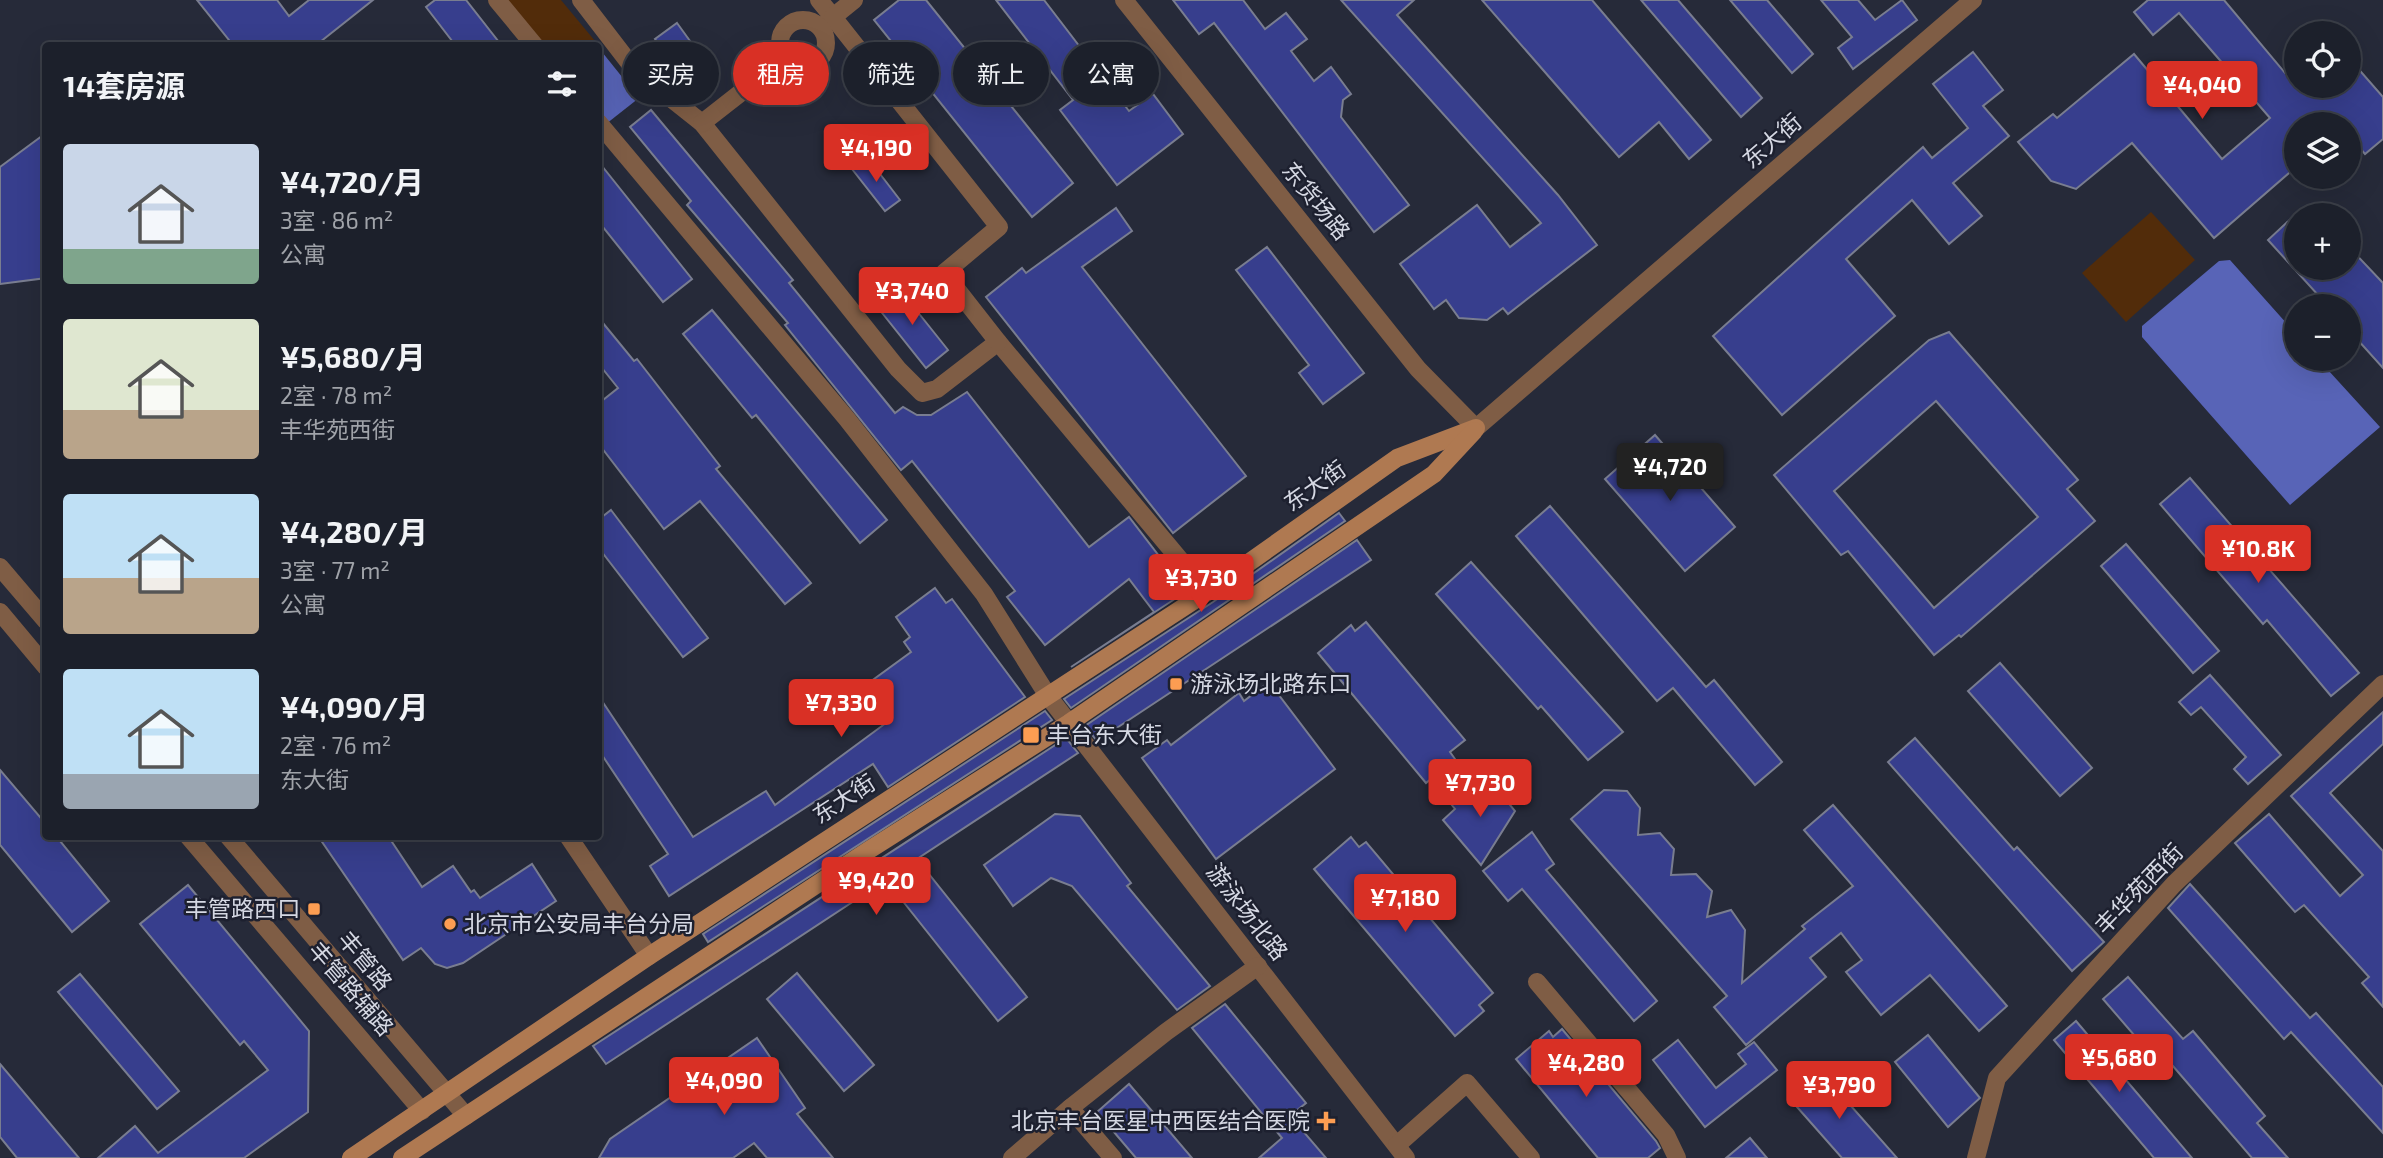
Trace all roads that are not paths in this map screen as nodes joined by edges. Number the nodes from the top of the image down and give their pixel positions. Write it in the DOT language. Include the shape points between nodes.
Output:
graph roads {
  1 [pos="497,0"];
  2 [pos="581,0"];
  3 [pos="819,0"];
  4 [pos="853,0"];
  5 [pos="1124,0"];
  6 [pos="1969,1"];
  7 [pos="826,23"];
  8 [pos="532,42"];
  9 [pos="781,42"];
  10 [pos="825,42"];
  11 [pos="733,99"];
  12 [pos="702,123"];
  13 [pos="602,127"];
  14 [pos="998,342"];
  15 [pos="1476,428"];
  16 [pos="0,567"];
  17 [pos="1208,592"];
  18 [pos="0,612"];
  19 [pos="42,616"];
  20 [pos="42,662"];
  21 [pos="2383,684"];
  22 [pos="1048,696"];
  23 [pos="1069,723"];
  24 [pos="191,840"];
  25 [pos="231,840"];
  26 [pos="571,840"];
  27 [pos="649,956"];
  28 [pos="1258,967"];
  29 [pos="1537,982"];
  30 [pos="446,1094"];
  31 [pos="1070,1108"];
  32 [pos="422,1111"];
  33 [pos="466,1116"];
  34 [pos="1402,1152"];
  35 [pos="351,1158"];
  36 [pos="402,1158"];
  37 [pos="1012,1158"];
  38 [pos="1113,1158"];
  39 [pos="1531,1158"];
  40 [pos="1677,1158"];
  41 [pos="1976,1158"];
  1 -- 8 [label="street"];
  2 -- 12 [label="street" via="634,69"];
  3 -- 7 [label="street"];
  4 -- 7 [label="street"];
  5 -- 15 [label="street, 东货场路" via="1418,369"];
  6 -- 15 [label="street, 东大街"];
  7 -- 9 [label="street" via="801,20 787,26"];
  7 -- 10 [label="street"];
  7 -- 14 [label="street" via="999,227 944,273"];
  11 -- 12 [label="street"];
  12 -- 14 [label="street" via="922,393 937,389"];
  13 -- 22 [label="street, 游泳场北路" via="847,419 984,594"];
  14 -- 17 [label="street"];
  15 -- 17 [label="main road, 东大街" via="1397,458"];
  15 -- 23 [label="main road, 东大街" via="1434,474"];
  16 -- 19 [label="street"];
  17 -- 22 [label="main road, 东大街"];
  18 -- 20 [label="street"];
  21 -- 41 [label="street, 丰华苑西街" via="2174,884 1997,1078"];
  22 -- 23 [label="street, 游泳场北路"];
  22 -- 27 [label="main road, 东大街"];
  23 -- 28 [label="street, 游泳场北路"];
  23 -- 33 [label="main road, 东大街"];
  24 -- 32 [label="street, 丰管路辅路"];
  25 -- 30 [label="street, 丰管路"];
  26 -- 27 [label="street"];
  27 -- 30 [label="main road, 东大街"];
  28 -- 31 [label="street"];
  28 -- 34 [label="street, 游泳场北路"];
  29 -- 40 [label="street" via="1665,1135"];
  30 -- 32 [label="main road, 东大街"];
  30 -- 33 [label="street, 丰管路"];
  31 -- 37 [label="street"];
  31 -- 38 [label="street"];
  32 -- 35 [label="main road, 东大街"];
  33 -- 36 [label="main road, 东大街"];
  34 -- 39 [label="street" via="1467,1083"];
}
